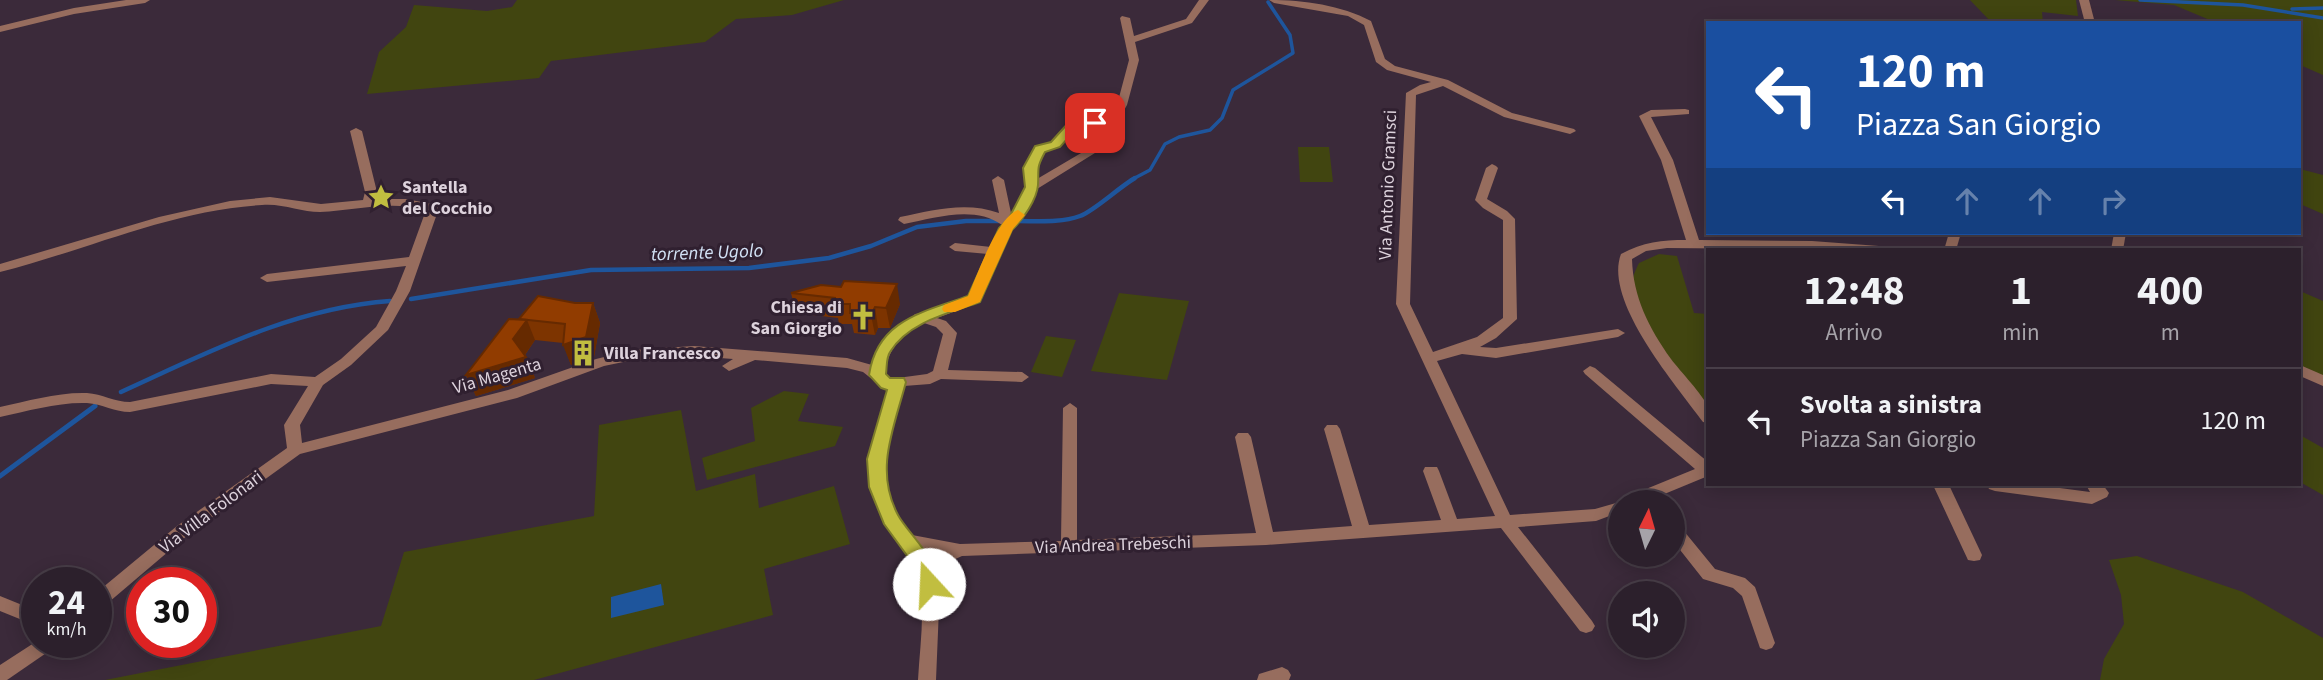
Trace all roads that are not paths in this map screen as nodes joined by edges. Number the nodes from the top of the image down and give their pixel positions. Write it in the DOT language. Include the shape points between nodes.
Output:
graph roads {
  1 [pos="145,0"];
  2 [pos="1204,0"];
  3 [pos="1274,0"];
  4 [pos="2084,0"];
  5 [pos="1125,18"];
  6 [pos="2089,21"];
  7 [pos="0,29"];
  8 [pos="1130,40"];
  9 [pos="1444,82"];
  10 [pos="1685,112"];
  11 [pos="1111,124"];
  12 [pos="356,131"];
  13 [pos="1570,131"];
  14 [pos="1492,168"];
  15 [pos="998,180"];
  16 [pos="1032,187"];
  17 [pos="368,203"];
  18 [pos="904,220"];
  19 [pos="1009,223"];
  20 [pos="1694,244"];
  21 [pos="955,247"];
  22 [pos="1857,248"];
  23 [pos="997,251"];
  24 [pos="412,261"];
  25 [pos="0,268"];
  26 [pos="267,278"];
  27 [pos="920,317"];
  28 [pos="1618,333"];
  29 [pos="1463,350"];
  30 [pos="753,356"];
  31 [pos="1429,358"];
  32 [pos="729,366"];
  33 [pos="2301,370"];
  34 [pos="1590,371"];
  35 [pos="934,376"];
  36 [pos="1022,377"];
  37 [pos="887,381"];
  38 [pos="2323,381"];
  39 [pos="318,382"];
  40 [pos="1070,408"];
  41 [pos="0,412"];
  42 [pos="1706,415"];
  43 [pos="1332,429"];
  44 [pos="1243,437"];
  45 [pos="295,450"];
  46 [pos="1706,468"];
  47 [pos="1431,471"];
  48 [pos="1706,471"];
  49 [pos="1941,486"];
  50 [pos="2004,486"];
  51 [pos="2095,486"];
  52 [pos="1667,490"];
  53 [pos="1608,510"];
  54 [pos="1506,523"];
  55 [pos="1451,525"];
  56 [pos="1362,531"];
  57 [pos="1266,539"];
  58 [pos="907,540"];
  59 [pos="1685,544"];
  60 [pos="1069,546"];
  61 [pos="960,550"];
  62 [pos="1974,555"];
  63 [pos="925,566"];
  64 [pos="112,590"];
  65 [pos="0,603"];
  66 [pos="21,612"];
  67 [pos="1586,626"];
  68 [pos="1766,643"];
  69 [pos="25,658"];
  70 [pos="927,672"];
  71 [pos="0,675"];
  1 -- 7 [label="street"];
  2 -- 8 [label="street" via="1189,21"];
  3 -- 9 [label="street" via="1351,14 1368,23 1380,60 1391,68"];
  4 -- 6 [label="street"];
  5 -- 8 [label="street"];
  8 -- 11 [label="street" via="1131,74"];
  9 -- 13 [label="street" via="1508,115"];
  9 -- 31 [label="street, Via Antonio Gramsci" via="1411,93 1403,304"];
  10 -- 20 [label="street" via="1645,116 1667,160"];
  11 -- 16 [label="street" via="1097,148"];
  11 -- 16 [label="street" via="1080,121 1055,145 1040,149 1030,168"];
  12 -- 17 [label="street" via="371,192"];
  14 -- 29 [label="street" via="1481,200 1509,219 1510,319 1491,337"];
  15 -- 19 [label="street"];
  16 -- 19 [label="street"];
  17 -- 24 [label="street" via="433,208"];
  17 -- 25 [label="street" via="317,208 265,201 233,206"];
  18 -- 19 [label="street" via="954,211 993,212"];
  19 -- 23 [label="street"];
  20 -- 22 [label="street"];
  20 -- 42 [label="street" via="1642,248 1626,257 1624,273 1644,330"];
  21 -- 23 [label="street"];
  23 -- 27 [label="street" via="975,299"];
  24 -- 26 [label="street"];
  24 -- 39 [label="street" via="403,291 381,330"];
  27 -- 35 [label="street" via="941,324 950,333"];
  27 -- 37 [label="street" via="883,349"];
  28 -- 29 [label="street" via="1496,353"];
  29 -- 31 [label="street"];
  30 -- 32 [label="street, Via Magenta"];
  30 -- 37 [label="street, Via Magenta" via="847,363"];
  30 -- 45 [label="street, Via Magenta" via="694,351 633,355 522,391"];
  31 -- 54 [label="street, Via Antonio Gramsci"];
  33 -- 38 [label="street"];
  34 -- 46 [label="street"];
  35 -- 36 [label="street"];
  35 -- 37 [label="street"];
  37 -- 58 [label="street" via="876,459 878,487 890,519"];
  39 -- 41 [label="street" via="271,379 130,407 113,407 102,399 66,398"];
  39 -- 45 [label="street" via="292,425"];
  40 -- 60 [label="street"];
  43 -- 56 [label="street"];
  44 -- 57 [label="street"];
  45 -- 64 [label="street, Via Villa Folonari" via="183,530"];
  47 -- 55 [label="street"];
  48 -- 52 [label="street"];
  49 -- 62 [label="street"];
  50 -- 51 [label="street" via="2097,497 2101,493"];
  53 -- 54 [label="street, Via Andrea Trebeschi"];
  54 -- 55 [label="street, Via Andrea Trebeschi"];
  54 -- 67 [label="street, Via Antonio Gramsci"];
  55 -- 56 [label="street, Via Andrea Trebeschi"];
  56 -- 57 [label="street, Via Andrea Trebeschi"];
  57 -- 60 [label="street, Via Andrea Trebeschi"];
  58 -- 61 [label="street, Via Andrea Trebeschi"];
  58 -- 63 [label="street"];
  59 -- 68 [label="street" via="1709,574 1740,583 1749,592"];
  60 -- 61 [label="street, Via Andrea Trebeschi"];
  61 -- 63 [label="street, Via Andrea Trebeschi"];
  63 -- 70 [label="street" via="929,584"];
  65 -- 66 [label="street"];
  69 -- 71 [label="street"];
}
